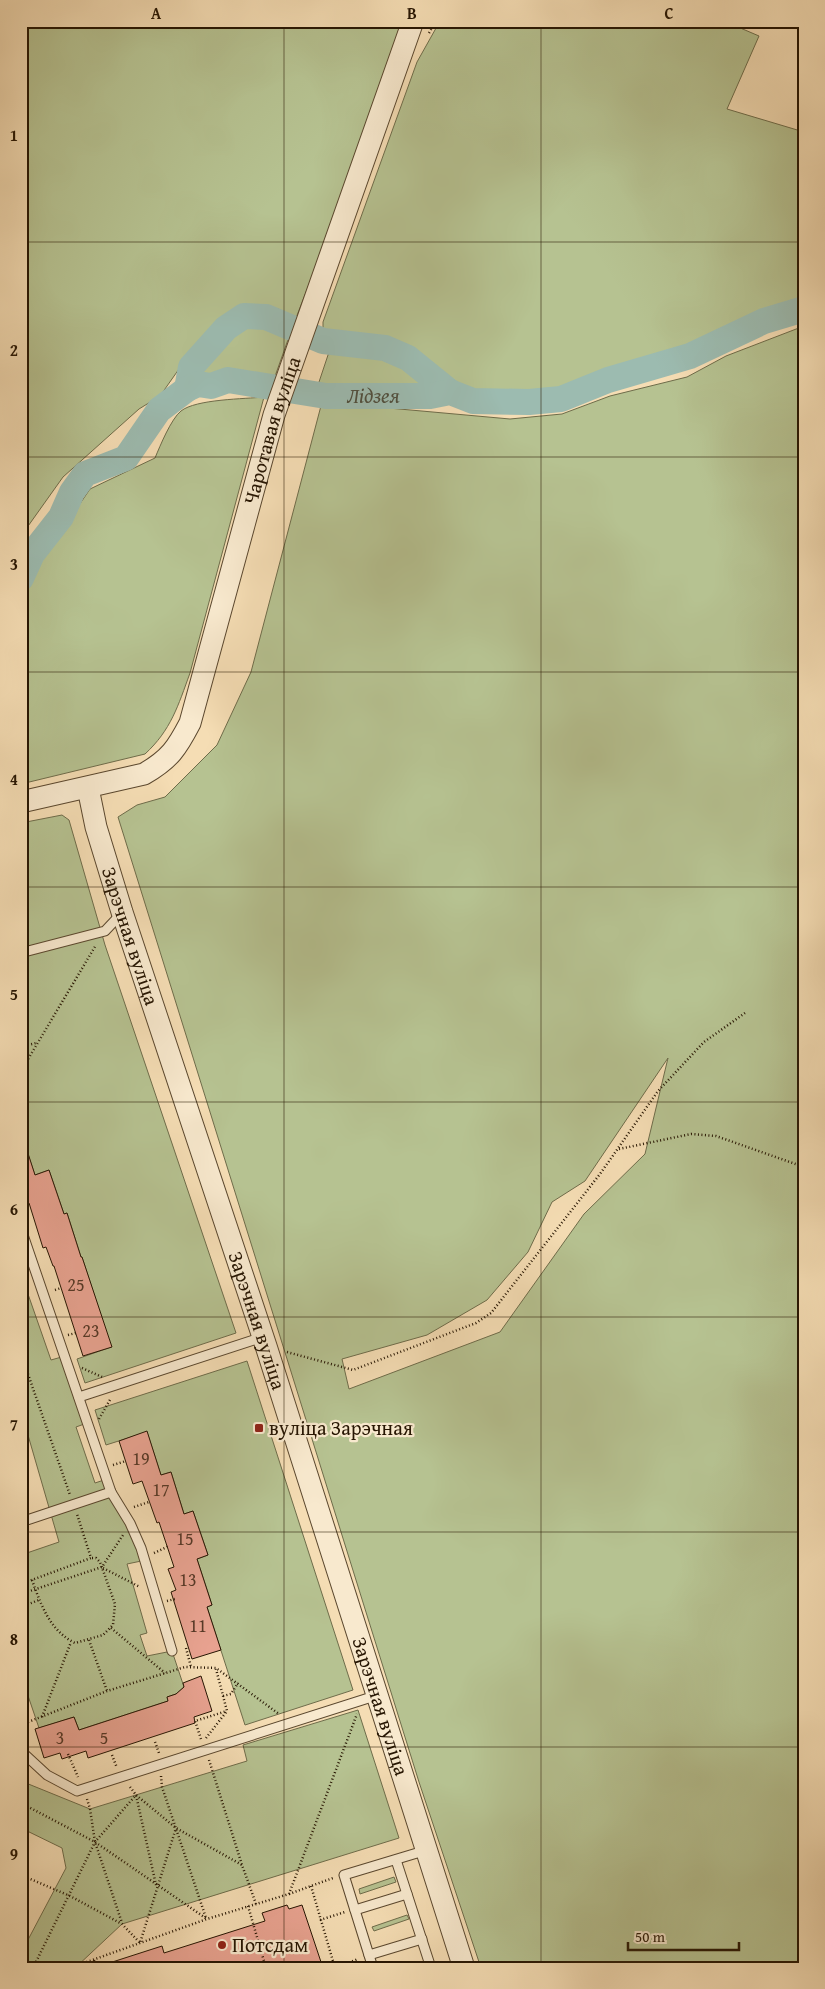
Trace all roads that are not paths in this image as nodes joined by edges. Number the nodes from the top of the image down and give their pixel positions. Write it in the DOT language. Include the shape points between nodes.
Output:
graph roads {
  1 [pos="413,21"];
  2 [pos="88,788"];
  3 [pos="21,802"];
  4 [pos="122,912"];
  5 [pos="28,951"];
  6 [pos="21,1229"];
  7 [pos="265,1341"];
  8 [pos="79,1397"];
  9 [pos="111,1492"];
  10 [pos="21,1522"];
  11 [pos="172,1651"];
  12 [pos="370,1698"];
  13 [pos="21,1750"];
  14 [pos="427,1850"];
  15 [pos="396,1860"];
  16 [pos="407,1894"];
  17 [pos="354,1910"];
  18 [pos="422,1939"];
  19 [pos="369,1955"];
  20 [pos="373,1968"];
  21 [pos="431,1968"];
  22 [pos="464,1968"];
  1 -- 2 [label="street, Чаротавая вуліца" via="274,415 190,723 176,748 158,766 144,774"];
  2 -- 3 [label="street, Чаротавая вуліца"];
  2 -- 4 [label="street, Зарэчная вуліца" via="96,827"];
  4 -- 5 [label="lane" via="105,931"];
  4 -- 7 [label="street, Зарэчная вуліца"];
  6 -- 8 [label="lane"];
  7 -- 8 [label="lane"];
  7 -- 12 [label="street, Зарэчная вуліца"];
  8 -- 9 [label="lane"];
  9 -- 10 [label="lane"];
  9 -- 11 [label="lane" via="130,1523 146,1560"];
  12 -- 13 [label="lane" via="77,1791 47,1774"];
  12 -- 14 [label="street, Зарэчная вуліца"];
  14 -- 15 [label="lane"];
  14 -- 22 [label="street, Зарэчная вуліца"];
  15 -- 16 [label="lane"];
  15 -- 17 [label="lane" via="344,1875"];
  16 -- 17 [label="lane"];
  16 -- 18 [label="lane"];
  17 -- 19 [label="lane"];
  18 -- 19 [label="lane"];
  18 -- 21 [label="lane"];
  19 -- 20 [label="lane"];
}
